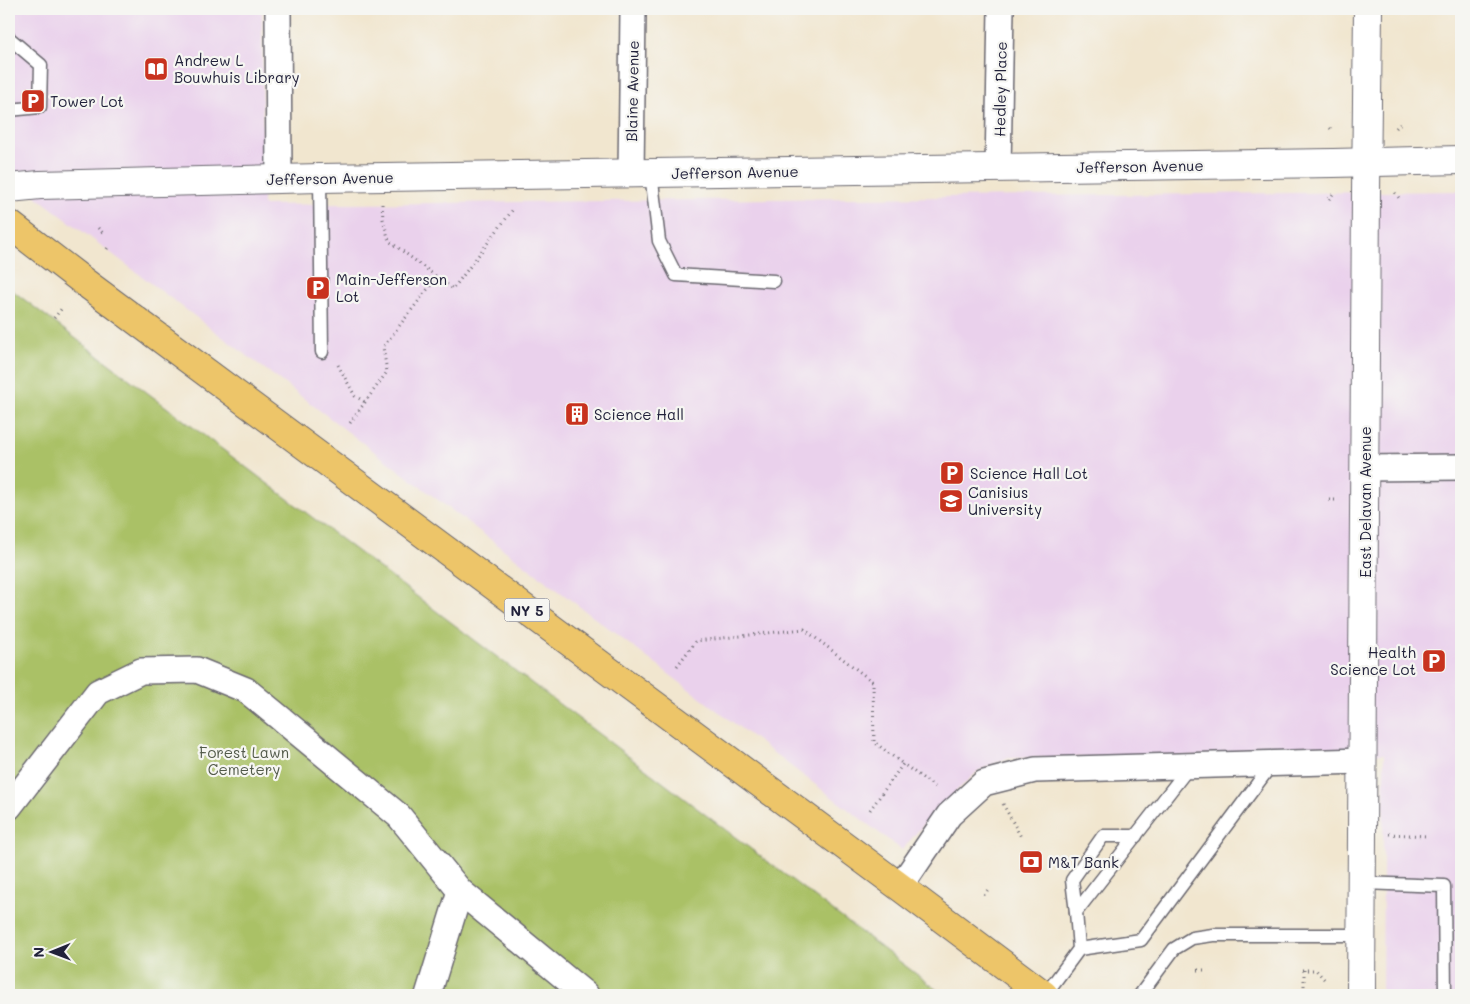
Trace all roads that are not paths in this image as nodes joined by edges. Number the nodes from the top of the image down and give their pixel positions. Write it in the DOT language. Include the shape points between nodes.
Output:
graph roads {
  1 [pos="278,9"];
  2 [pos="633,9"];
  3 [pos="1001,9"];
  4 [pos="1368,9"];
  5 [pos="9,38"];
  6 [pos="9,110"];
  7 [pos="1461,160"];
  8 [pos="1366,163"];
  9 [pos="998,168"];
  10 [pos="641,174"];
  11 [pos="320,178"];
  12 [pos="279,179"];
  13 [pos="9,188"];
  14 [pos="9,226"];
  15 [pos="774,280"];
  16 [pos="322,352"];
  17 [pos="1461,467"];
  18 [pos="1365,468"];
  19 [pos="1363,761"];
  20 [pos="1272,764"];
  21 [pos="1190,766"];
  22 [pos="9,807"];
  23 [pos="1136,836"];
  24 [pos="1363,883"];
  25 [pos="900,887"];
  26 [pos="460,891"];
  27 [pos="1076,912"];
  28 [pos="1362,935"];
  29 [pos="1079,948"];
  30 [pos="428,995"];
  31 [pos="586,995"];
  32 [pos="1045,995"];
  33 [pos="1140,995"];
  34 [pos="1361,995"];
  35 [pos="1445,995"];
  1 -- 12 [label="street"];
  2 -- 10 [label="street, Blaine Avenue"];
  3 -- 9 [label="street, Hedley Place"];
  4 -- 8 [label="street, East Delavan Avenue"];
  5 -- 6 [label="lane" via="41,65 40,107"];
  7 -- 8 [label="street, Jefferson Avenue"];
  8 -- 9 [label="street, Jefferson Avenue"];
  8 -- 18 [label="street, East Delavan Avenue"];
  9 -- 10 [label="street, Jefferson Avenue"];
  10 -- 11 [label="street, Jefferson Avenue"];
  10 -- 15 [label="lane" via="659,241 676,275"];
  11 -- 12 [label="street, Jefferson Avenue"];
  11 -- 16 [label="lane"];
  12 -- 13 [label="street, Jefferson Avenue"];
  14 -- 25 [label="main road, NY 5"];
  17 -- 18 [label="street"];
  18 -- 19 [label="street, East Delavan Avenue"];
  19 -- 20 [label="street"];
  19 -- 24 [label="street, East Delavan Avenue"];
  20 -- 21 [label="street"];
  20 -- 29 [label="lane" via="1141,940"];
  21 -- 23 [label="lane"];
  21 -- 25 [label="street" via="1035,770 984,783 949,816"];
  22 -- 26 [label="street" via="98,692 141,670 197,670 246,690 399,816"];
  23 -- 27 [label="lane"];
  23 -- 27 [label="lane" via="1102,836 1072,880"];
  24 -- 28 [label="street, East Delavan Avenue"];
  24 -- 35 [label="lane" via="1444,886"];
  25 -- 32 [label="main road, NY 5"];
  26 -- 30 [label="street"];
  26 -- 31 [label="street"];
  27 -- 29 [label="lane"];
  28 -- 33 [label="lane" via="1213,935 1192,938 1174,948"];
  28 -- 34 [label="street, East Delavan Avenue"];
  29 -- 32 [label="lane"];
}
